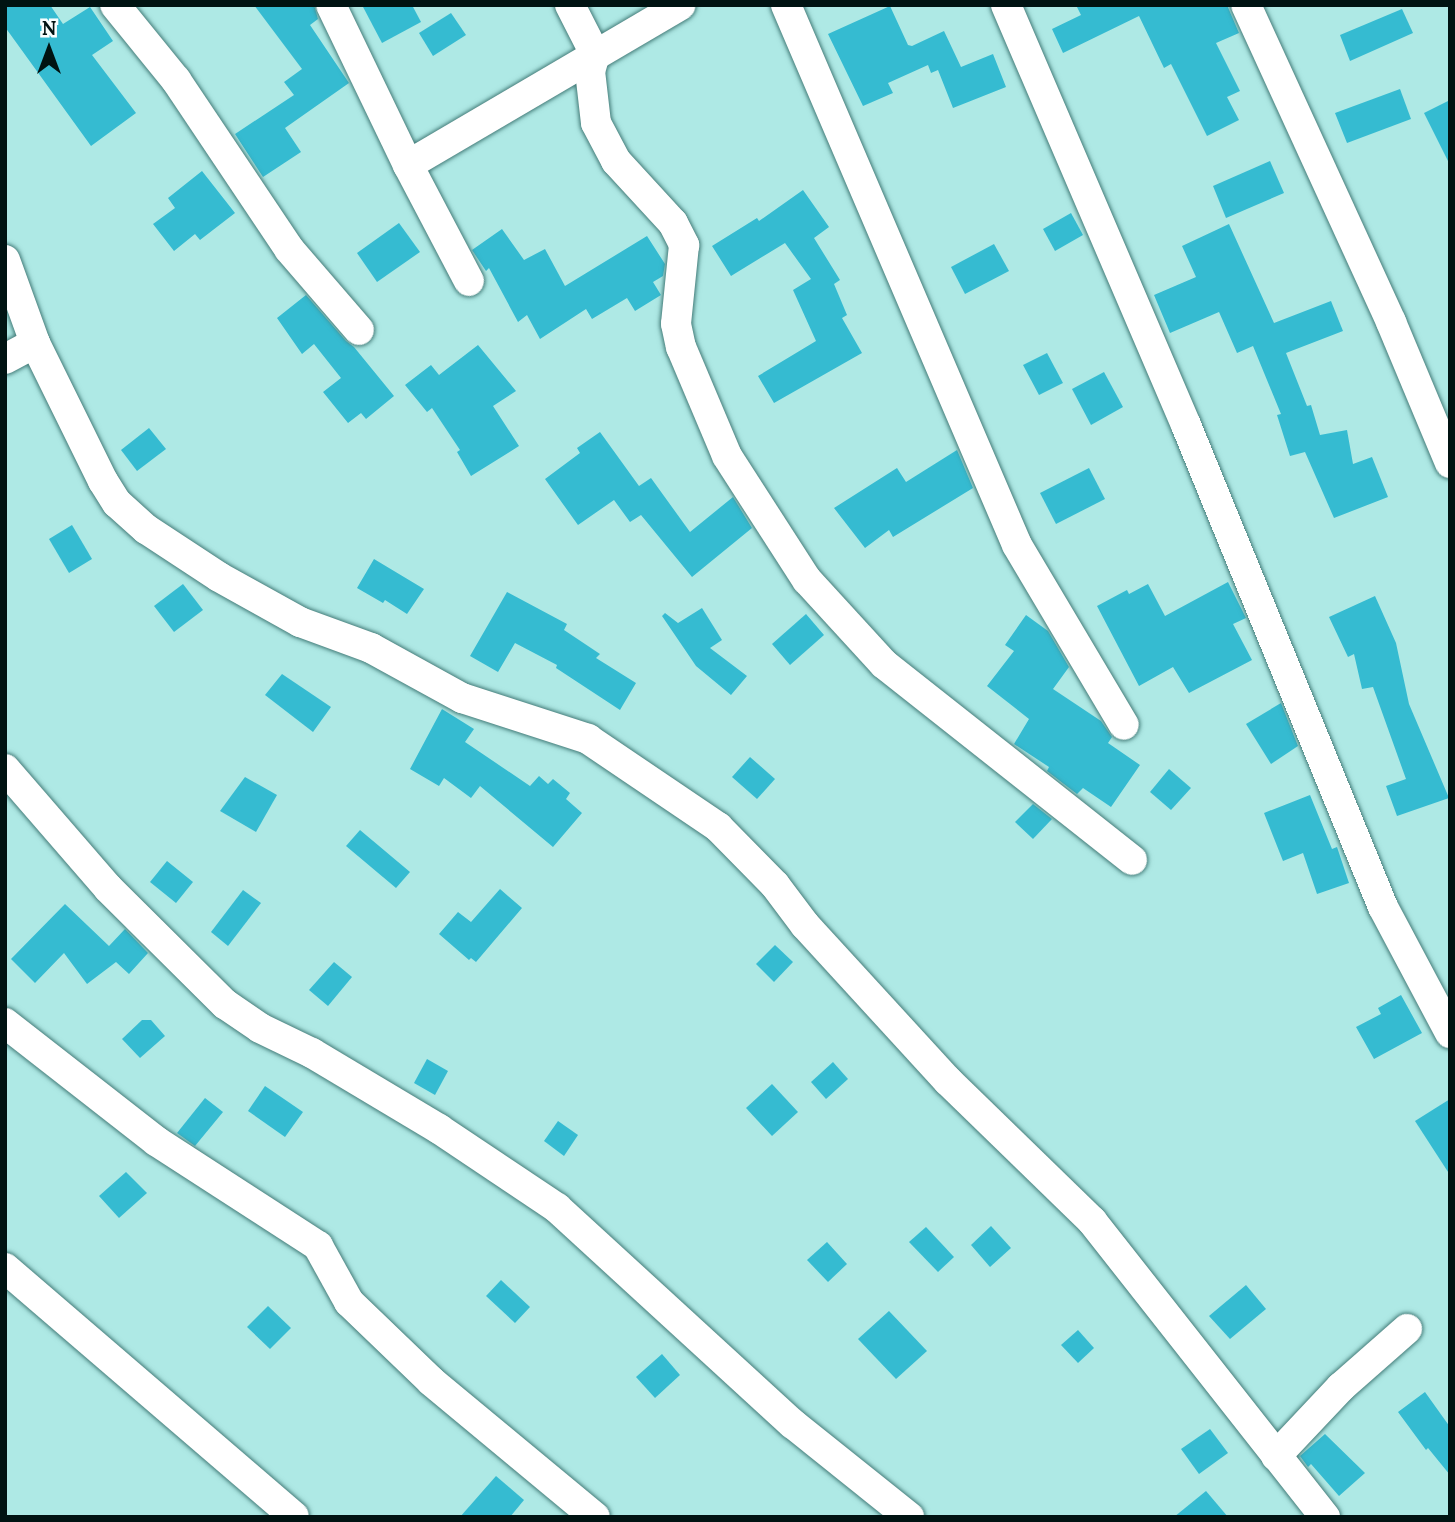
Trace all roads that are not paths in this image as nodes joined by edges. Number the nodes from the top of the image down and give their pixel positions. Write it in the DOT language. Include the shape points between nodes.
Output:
graph roads {
  1 [pos="115,5"];
  2 [pos="331,5"];
  3 [pos="570,5"];
  4 [pos="681,5"];
  5 [pos="786,5"];
  6 [pos="1006,5"];
  7 [pos="1246,5"];
  8 [pos="595,54"];
  9 [pos="408,165"];
  10 [pos="5,260"];
  11 [pos="469,281"];
  12 [pos="359,330"];
  13 [pos="36,343"];
  14 [pos="5,359"];
  15 [pos="1450,463"];
  16 [pos="1124,725"];
  17 [pos="5,769"];
  18 [pos="1132,860"];
  19 [pos="5,1023"];
  20 [pos="1450,1034"];
  21 [pos="5,1268"];
  22 [pos="1407,1329"];
  23 [pos="1276,1456"];
  24 [pos="294,1517"];
  25 [pos="596,1517"];
  26 [pos="909,1517"];
  27 [pos="1325,1517"];
  1 -- 12 [label="street" via="176,80 289,249"];
  2 -- 9 [label="street"];
  3 -- 8 [label="street"];
  4 -- 8 [label="street"];
  5 -- 16 [label="street" via="1017,545"];
  6 -- 20 [label="street" via="1186,425 1383,907"];
  7 -- 15 [label="street"];
  8 -- 9 [label="street"];
  8 -- 18 [label="street" via="590,71 596,123 616,161 673,223 684,245 676,324 681,347 727,456 807,580 884,664"];
  9 -- 11 [label="street"];
  10 -- 13 [label="street"];
  13 -- 14 [label="street"];
  13 -- 23 [label="street" via="103,481 117,503 146,529 300,622 371,648 462,698 588,739 718,827 948,1081 1092,1221"];
  17 -- 26 [label="street" via="108,888 225,1004 439,1129 557,1208 793,1424"];
  19 -- 25 [label="street" via="156,1142 318,1246 349,1302 431,1381"];
  21 -- 24 [label="street"];
  22 -- 23 [label="street" via="1341,1387"];
  23 -- 27 [label="street"];
}
